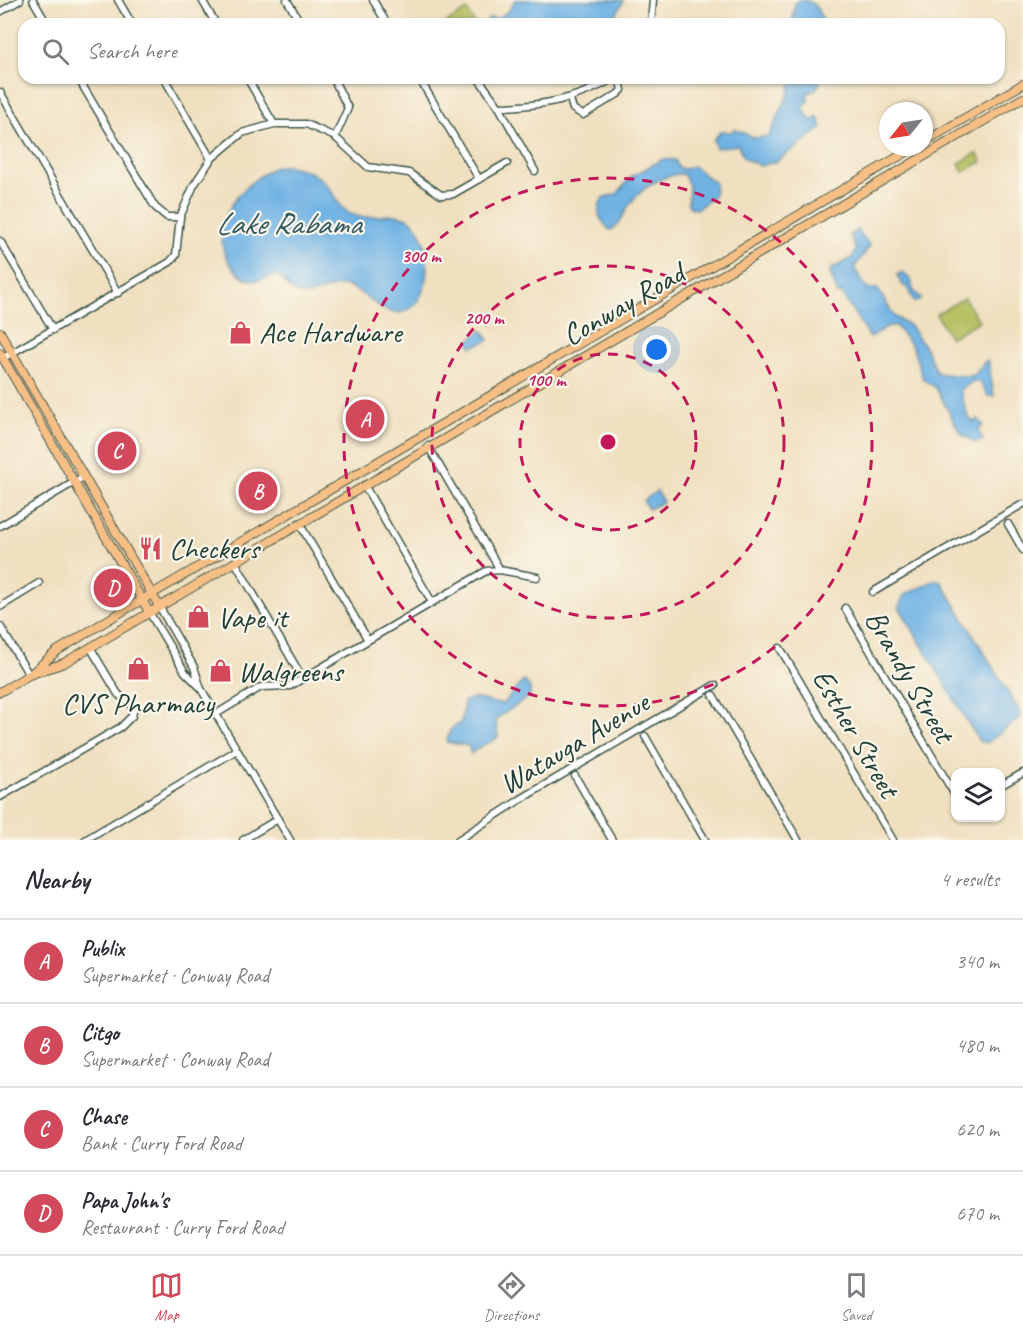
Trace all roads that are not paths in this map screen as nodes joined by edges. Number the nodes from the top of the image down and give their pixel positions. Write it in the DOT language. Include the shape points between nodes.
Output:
graph roads {
  1 [pos="20,0"];
  2 [pos="33,0"];
  3 [pos="118,0"];
  4 [pos="202,0"];
  5 [pos="287,0"];
  6 [pos="373,0"];
  7 [pos="653,0"];
  8 [pos="0,12"];
  9 [pos="44,18"];
  10 [pos="128,18"];
  11 [pos="212,18"];
  12 [pos="298,18"];
  13 [pos="384,18"];
  14 [pos="652,18"];
  15 [pos="82,84"];
  16 [pos="167,84"];
  17 [pos="251,84"];
  18 [pos="336,84"];
  19 [pos="423,84"];
  20 [pos="482,84"];
  21 [pos="604,84"];
  22 [pos="620,84"];
  23 [pos="1023,84"];
  24 [pos="0,92"];
  25 [pos="1023,98"];
  26 [pos="570,99"];
  27 [pos="499,107"];
  28 [pos="274,124"];
  29 [pos="335,136"];
  30 [pos="933,137"];
  31 [pos="898,157"];
  32 [pos="211,159"];
  33 [pos="507,163"];
  34 [pos="899,170"];
  35 [pos="535,171"];
  36 [pos="479,179"];
  37 [pos="180,217"];
  38 [pos="784,224"];
  39 [pos="0,241"];
  40 [pos="758,253"];
  41 [pos="118,293"];
  42 [pos="53,330"];
  43 [pos="0,332"];
  44 [pos="571,349"];
  45 [pos="12,353"];
  46 [pos="2,355"];
  47 [pos="578,358"];
  48 [pos="19,365"];
  49 [pos="10,370"];
  50 [pos="495,393"];
  51 [pos="468,423"];
  52 [pos="429,446"];
  53 [pos="70,453"];
  54 [pos="61,458"];
  55 [pos="380,461"];
  56 [pos="356,475"];
  57 [pos="83,477"];
  58 [pos="75,482"];
  59 [pos="364,485"];
  60 [pos="1023,504"];
  61 [pos="328,505"];
  62 [pos="299,523"];
  63 [pos="1008,525"];
  64 [pos="0,526"];
  65 [pos="1023,550"];
  66 [pos="234,562"];
  67 [pos="500,570"];
  68 [pos="537,577"];
  69 [pos="39,583"];
  70 [pos="873,592"];
  71 [pos="152,594"];
  72 [pos="142,600"];
  73 [pos="432,602"];
  74 [pos="159,606"];
  75 [pos="0,607"];
  76 [pos="845,609"];
  77 [pos="149,612"];
  78 [pos="0,626"];
  79 [pos="368,640"];
  80 [pos="90,647"];
  81 [pos="780,648"];
  82 [pos="29,675"];
  83 [pos="303,679"];
  84 [pos="715,685"];
  85 [pos="200,687"];
  86 [pos="0,692"];
  87 [pos="713,694"];
  88 [pos="216,714"];
  89 [pos="645,736"];
  90 [pos="237,750"];
  91 [pos="1023,773"];
  92 [pos="575,776"];
  93 [pos="1005,783"];
  94 [pos="951,789"];
  95 [pos="0,797"];
  96 [pos="278,819"];
  97 [pos="85,840"];
  98 [pos="243,840"];
  99 [pos="290,840"];
  100 [pos="458,840"];
  101 [pos="612,840"];
  102 [pos="705,840"];
  103 [pos="798,840"];
  104 [pos="893,840"];
  1 -- 8 [label="street"];
  2 -- 9 [label="street"];
  3 -- 10 [label="street"];
  4 -- 11 [label="street"];
  5 -- 12 [label="street"];
  6 -- 13 [label="street"];
  7 -- 14 [label="street"];
  15 -- 37 [label="street" via="154,207 167,217"];
  16 -- 32 [label="street"];
  17 -- 28 [label="street"];
  18 -- 29 [label="street" via="348,108"];
  19 -- 36 [label="street"];
  20 -- 27 [label="street"];
  21 -- 26 [label="street"];
  22 -- 26 [label="street" via="618,94 583,115 573,109"];
  23 -- 30 [label="main road"];
  24 -- 41 [label="street"];
  25 -- 34 [label="main road, Conway Road"];
  26 -- 27 [label="street"];
  27 -- 35 [label="street"];
  28 -- 29 [label="street" via="306,124"];
  28 -- 32 [label="street" via="242,133"];
  29 -- 36 [label="street" via="368,167 409,173 441,195 453,194"];
  31 -- 34 [label="street"];
  31 -- 38 [label="main road, Conway Road"];
  32 -- 37 [label="street"];
  33 -- 36 [label="street"];
  34 -- 40 [label="main road, Conway Road"];
  37 -- 41 [label="street" via="176,255"];
  38 -- 40 [label="main road" via="764,241"];
  38 -- 44 [label="main road, Conway Road"];
  39 -- 42 [label="street"];
  40 -- 47 [label="main road, Conway Road"];
  41 -- 42 [label="street"];
  42 -- 45 [label="street"];
  43 -- 45 [label="main road"];
  44 -- 47 [label="street"];
  44 -- 50 [label="main road, Conway Road"];
  45 -- 46 [label="street"];
  45 -- 48 [label="main road"];
  46 -- 49 [label="main road"];
  47 -- 51 [label="main road, Conway Road"];
  48 -- 49 [label="street"];
  48 -- 53 [label="main road"];
  49 -- 54 [label="main road"];
  50 -- 51 [label="main road"];
  50 -- 55 [label="main road, Conway Road"];
  51 -- 52 [label="main road, Conway Road"];
  52 -- 59 [label="main road, Conway Road"];
  52 -- 67 [label="street"];
  53 -- 54 [label="street"];
  53 -- 57 [label="main road"];
  54 -- 58 [label="main road"];
  55 -- 56 [label="main road, Conway Road"];
  55 -- 59 [label="main road"];
  56 -- 61 [label="main road" via="349,488"];
  56 -- 71 [label="main road, Conway Road"];
  57 -- 58 [label="street"];
  57 -- 71 [label="main road"];
  58 -- 64 [label="street"];
  58 -- 72 [label="main road"];
  59 -- 61 [label="main road, Conway Road"];
  59 -- 73 [label="street"];
  60 -- 70 [label="street"];
  61 -- 62 [label="main road, Conway Road"];
  62 -- 66 [label="main road, Conway Road"];
  62 -- 79 [label="street"];
  63 -- 65 [label="street"];
  66 -- 74 [label="main road, Conway Road"];
  66 -- 83 [label="street"];
  67 -- 68 [label="street"];
  67 -- 73 [label="street" via="486,571"];
  69 -- 75 [label="street"];
  71 -- 72 [label="main road, Conway Road"];
  71 -- 74 [label="main road"];
  72 -- 77 [label="main road"];
  72 -- 82 [label="main road, Conway Road" via="57,651"];
  73 -- 79 [label="street"];
  74 -- 77 [label="main road, Conway Road"];
  74 -- 85 [label="street" via="194,667"];
  76 -- 94 [label="street, Brandy Street"];
  77 -- 80 [label="main road, Conway Road"];
  77 -- 85 [label="street" via="185,672"];
  78 -- 82 [label="street"];
  79 -- 83 [label="street"];
  80 -- 82 [label="main road, Conway Road" via="64,663"];
  80 -- 95 [label="street" via="118,694 134,708 129,720"];
  81 -- 104 [label="street, Esther Street"];
  82 -- 86 [label="main road, Conway Road"];
  83 -- 88 [label="street" via="290,686 261,687"];
  84 -- 100 [label="street, Watauga Avenue"];
  85 -- 88 [label="street"];
  87 -- 103 [label="street"];
  88 -- 90 [label="street"];
  89 -- 102 [label="street"];
  90 -- 96 [label="street"];
  90 -- 97 [label="street"];
  91 -- 93 [label="street"];
  92 -- 101 [label="street"];
  96 -- 98 [label="street"];
  96 -- 99 [label="street"];
}
